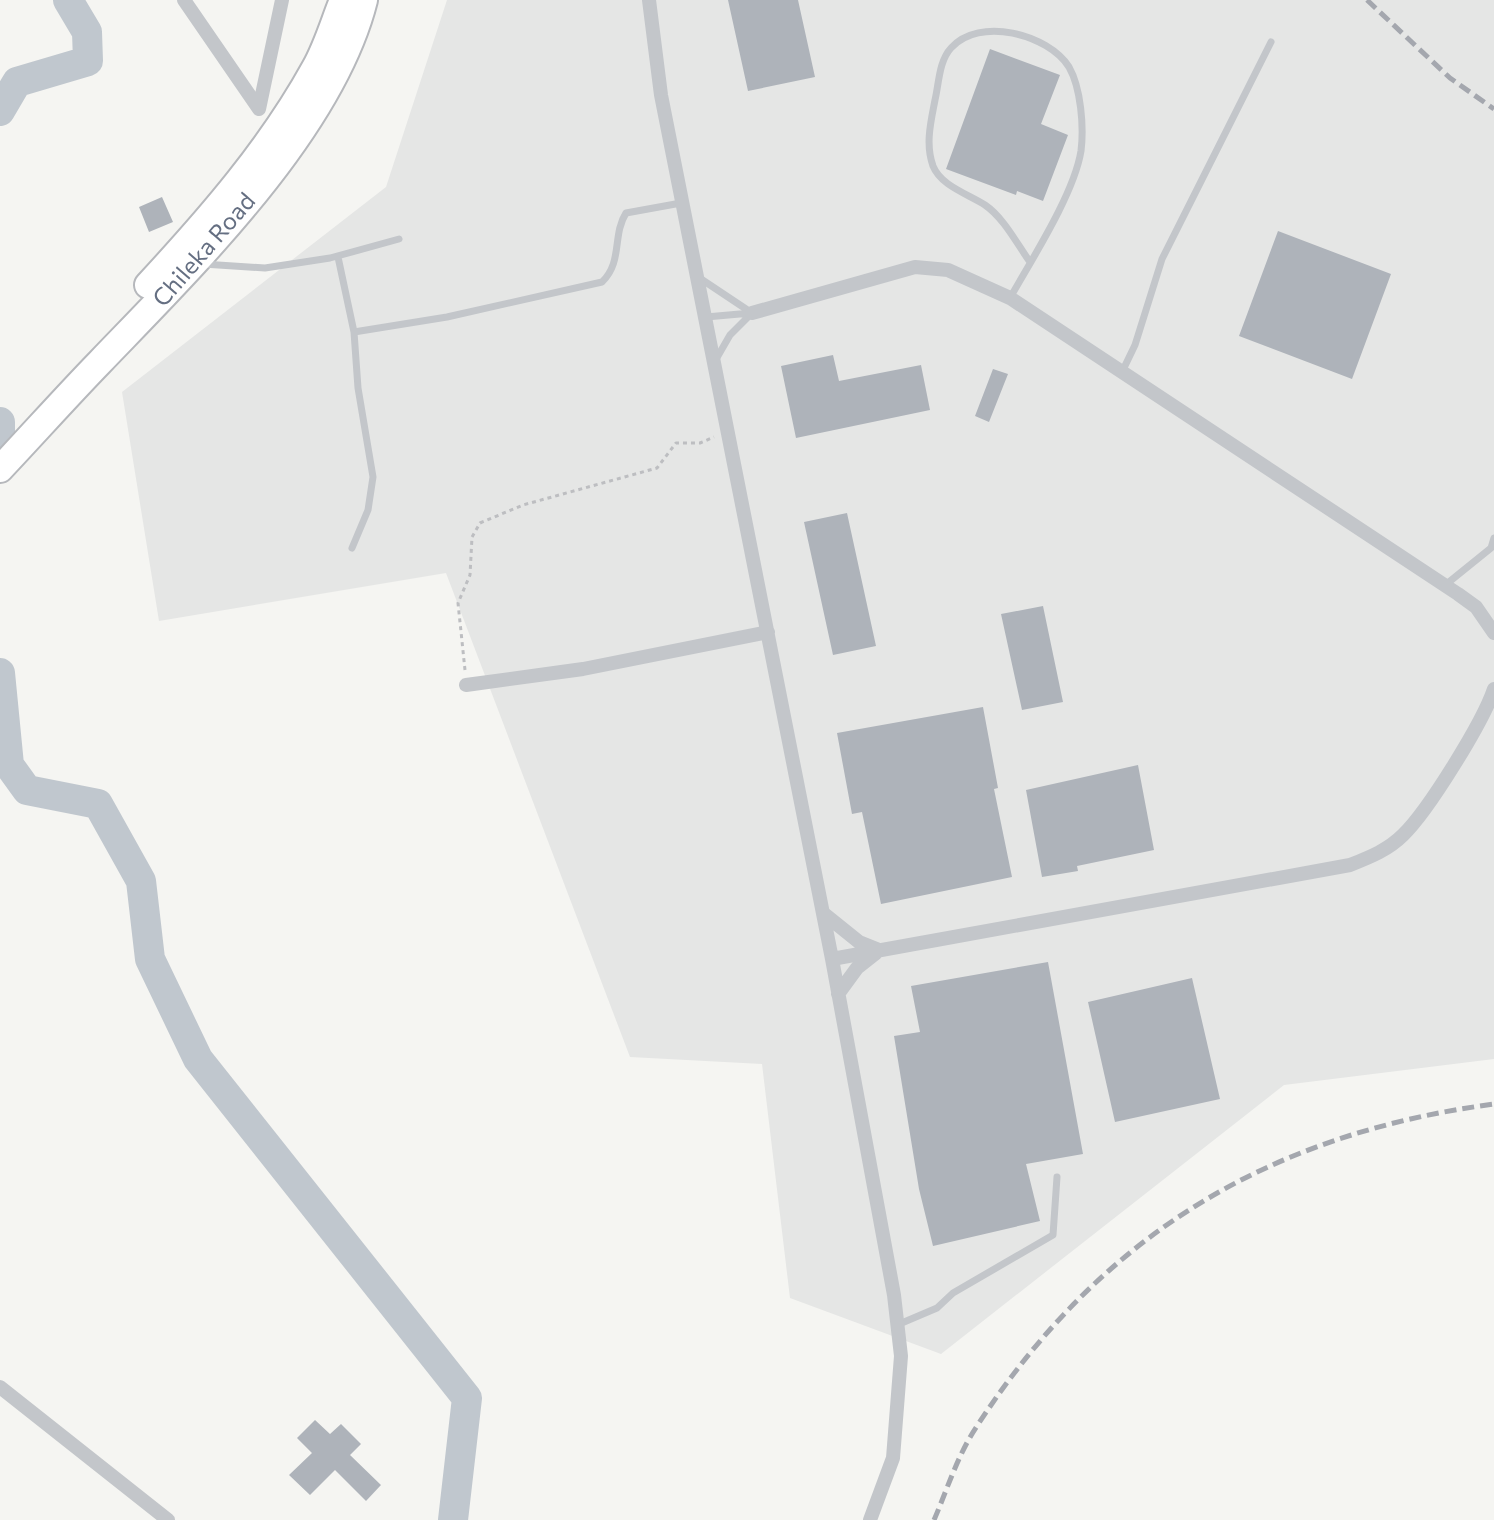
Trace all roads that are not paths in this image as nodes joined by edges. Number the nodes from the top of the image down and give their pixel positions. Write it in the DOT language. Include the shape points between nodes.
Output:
graph roads {
  1 [pos="184,0"];
  2 [pos="282,0"];
  3 [pos="343,0"];
  4 [pos="364,0"];
  5 [pos="649,0"];
  6 [pos="1271,42"];
  7 [pos="683,203"];
  8 [pos="399,239"];
  9 [pos="338,257"];
  10 [pos="1030,262"];
  11 [pos="193,264"];
  12 [pos="698,277"];
  13 [pos="1010,298"];
  14 [pos="752,313"];
  15 [pos="706,317"];
  16 [pos="354,332"];
  17 [pos="715,361"];
  18 [pos="1122,372"];
  19 [pos="6,451"];
  20 [pos="1494,538"];
  21 [pos="352,548"];
  22 [pos="1444,586"];
  23 [pos="768,632"];
  24 [pos="1494,633"];
  25 [pos="466,685"];
  26 [pos="1494,689"];
  27 [pos="823,913"];
  28 [pos="879,950"];
  29 [pos="832,959"];
  30 [pos="838,994"];
  31 [pos="1057,1177"];
  32 [pos="895,1325"];
  33 [pos="0,1387"];
  34 [pos="168,1520"];
  35 [pos="870,1520"];
  1 -- 2 [label="street" via="259,109"];
  3 -- 19 [label="highway" via="317,66 250,167"];
  4 -- 11 [label="highway, Chileka Road" via="345,52 299,131"];
  5 -- 7 [label="street"];
  6 -- 18 [label="lane" via="1162,259"];
  7 -- 12 [label="street"];
  7 -- 16 [label="lane" via="626,213 617,259 602,282"];
  8 -- 9 [label="lane"];
  9 -- 11 [label="lane" via="265,268"];
  9 -- 16 [label="lane"];
  10 -- 10 [label="lane" via="1053,222 1081,151 1080,106 1068,66 1033,39 1013,31 981,31 952,47 944,60 929,131 930,154 933,168 950,185 993,211"];
  10 -- 13 [label="lane"];
  11 -- 19 [label="highway, Chileka Road"];
  12 -- 14 [label="lane"];
  12 -- 15 [label="street"];
  13 -- 14 [label="street" via="948,270 915,267"];
  13 -- 18 [label="street"];
  14 -- 15 [label="lane"];
  14 -- 17 [label="lane"];
  15 -- 17 [label="street"];
  16 -- 21 [label="lane" via="373,477 368,510"];
  17 -- 23 [label="street"];
  18 -- 22 [label="street"];
  20 -- 22 [label="lane" via="1491,548"];
  22 -- 24 [label="street" via="1476,607"];
  23 -- 25 [label="street" via="583,669"];
  23 -- 27 [label="street"];
  26 -- 28 [label="street" via="1435,795 1404,834 1380,853 1350,865"];
  27 -- 28 [label="street" via="859,942"];
  27 -- 29 [label="street"];
  28 -- 29 [label="street"];
  28 -- 30 [label="street"];
  29 -- 30 [label="street"];
  30 -- 32 [label="street" via="894,1295"];
  31 -- 32 [label="lane" via="1053,1235 953,1293 937,1308"];
  32 -- 35 [label="street" via="901,1356 893,1458"];
  33 -- 34 [label="street"];
}
